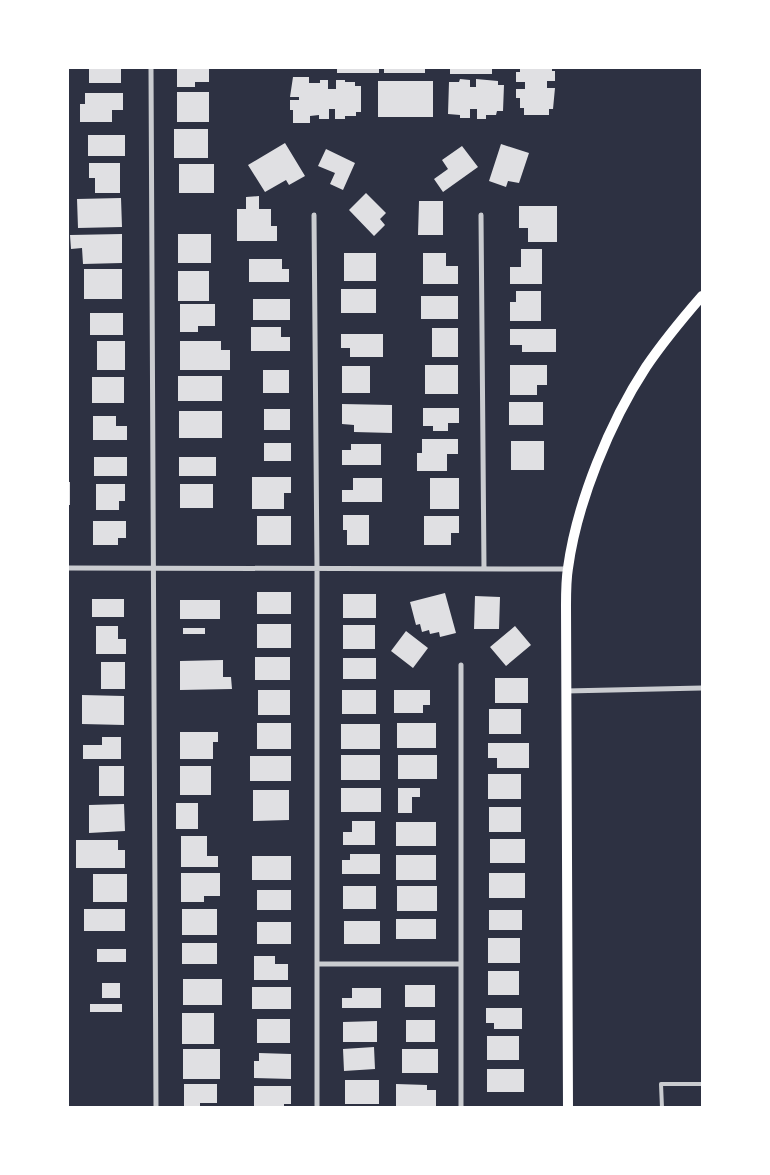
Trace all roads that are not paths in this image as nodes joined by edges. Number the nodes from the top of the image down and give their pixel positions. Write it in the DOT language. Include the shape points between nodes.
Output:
graph roads {
  1 [pos="151,68"];
  2 [pos="314,215"];
  3 [pos="481,215"];
  4 [pos="702,296"];
  5 [pos="68,568"];
  6 [pos="317,568"];
  7 [pos="153,569"];
  8 [pos="484,569"];
  9 [pos="567,569"];
  10 [pos="462,665"];
  11 [pos="702,688"];
  12 [pos="566,691"];
  13 [pos="317,964"];
  14 [pos="461,964"];
  15 [pos="702,1084"];
  16 [pos="156,1108"];
  17 [pos="317,1108"];
  18 [pos="461,1108"];
  19 [pos="568,1108"];
  20 [pos="662,1108"];
  1 -- 7 [label="street"];
  2 -- 6 [label="street"];
  3 -- 8 [label="street"];
  4 -- 9 [label="main road" via="645,369 612,431 587,492"];
  5 -- 7 [label="street"];
  6 -- 7 [label="street"];
  6 -- 8 [label="street"];
  6 -- 13 [label="street"];
  7 -- 16 [label="street"];
  8 -- 9 [label="street"];
  9 -- 12 [label="main road"];
  10 -- 14 [label="street"];
  11 -- 12 [label="street"];
  12 -- 19 [label="main road"];
  13 -- 14 [label="street"];
  13 -- 17 [label="street"];
  14 -- 18 [label="street"];
  15 -- 20 [label="lane" via="661,1084"];
}
